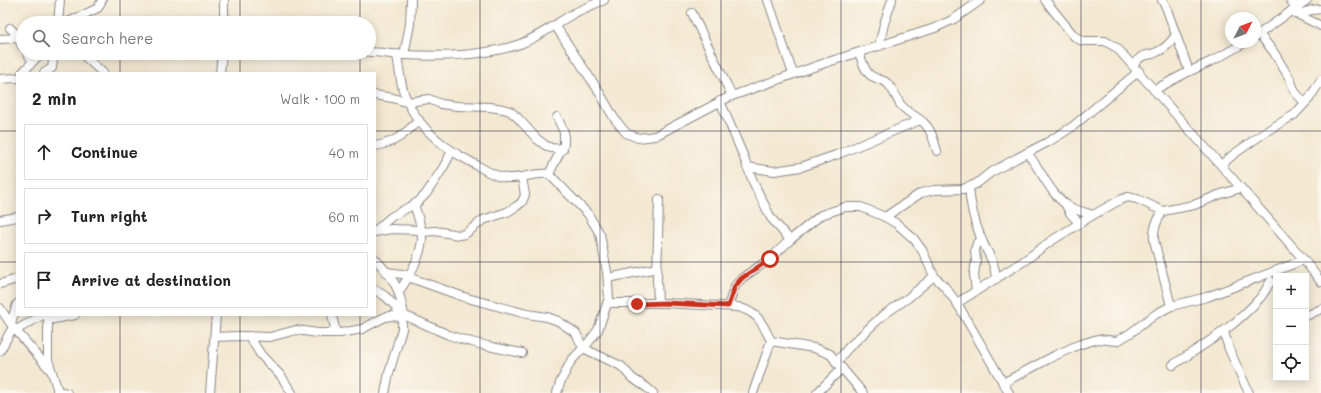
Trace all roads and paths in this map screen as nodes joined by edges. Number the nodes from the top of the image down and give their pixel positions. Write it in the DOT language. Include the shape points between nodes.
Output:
graph roads {
  1 [pos="60,0"];
  2 [pos="102,0"];
  3 [pos="224,0"];
  4 [pos="411,0"];
  5 [pos="604,0"];
  6 [pos="768,0"];
  7 [pos="892,0"];
  8 [pos="981,0"];
  9 [pos="1045,0"];
  10 [pos="1162,0"];
  11 [pos="1290,0"];
  12 [pos="1307,0"];
  13 [pos="1321,9"];
  14 [pos="1295,11"];
  15 [pos="692,12"];
  16 [pos="59,16"];
  17 [pos="81,16"];
  18 [pos="224,16"];
  19 [pos="555,25"];
  20 [pos="1321,26"];
  21 [pos="10,28"];
  22 [pos="1261,32"];
  23 [pos="1176,35"];
  24 [pos="16,36"];
  25 [pos="16,38"];
  26 [pos="0,39"];
  27 [pos="1261,39"];
  28 [pos="879,46"];
  29 [pos="1235,48"];
  30 [pos="376,52"];
  31 [pos="859,53"];
  32 [pos="400,55"];
  33 [pos="53,60"];
  34 [pos="89,60"];
  35 [pos="221,60"];
  36 [pos="33,61"];
  37 [pos="1136,68"];
  38 [pos="1189,71"];
  39 [pos="23,72"];
  40 [pos="46,72"];
  41 [pos="102,72"];
  42 [pos="220,72"];
  43 [pos="793,74"];
  44 [pos="16,78"];
  45 [pos="0,79"];
  46 [pos="1321,80"];
  47 [pos="1154,90"];
  48 [pos="376,95"];
  49 [pos="732,96"];
  50 [pos="720,101"];
  51 [pos="409,103"];
  52 [pos="1305,103"];
  53 [pos="557,117"];
  54 [pos="419,120"];
  55 [pos="920,120"];
  56 [pos="376,146"];
  57 [pos="563,149"];
  58 [pos="452,151"];
  59 [pos="937,151"];
  60 [pos="1027,153"];
  61 [pos="1221,165"];
  62 [pos="747,167"];
  63 [pos="549,174"];
  64 [pos="522,177"];
  65 [pos="969,186"];
  66 [pos="1241,188"];
  67 [pos="659,199"];
  68 [pos="1065,203"];
  69 [pos="414,204"];
  70 [pos="1163,211"];
  71 [pos="1094,215"];
  72 [pos="16,217"];
  73 [pos="885,217"];
  74 [pos="0,220"];
  75 [pos="1079,223"];
  76 [pos="376,228"];
  77 [pos="421,231"];
  78 [pos="790,240"];
  79 [pos="982,240"];
  80 [pos="376,260"];
  81 [pos="1304,260"];
  82 [pos="1321,267"];
  83 [pos="657,268"];
  84 [pos="388,272"];
  85 [pos="1314,273"];
  86 [pos="409,276"];
  87 [pos="934,276"];
  88 [pos="608,278"];
  89 [pos="16,279"];
  90 [pos="996,279"];
  91 [pos="1271,281"];
  92 [pos="423,282"];
  93 [pos="1321,282"];
  94 [pos="0,284"];
  95 [pos="400,290"];
  96 [pos="976,291"];
  97 [pos="378,292"];
  98 [pos="658,303"];
  99 [pos="957,303"];
  100 [pos="607,304"];
  101 [pos="728,306"];
  102 [pos="1171,306"];
  103 [pos="0,308"];
  104 [pos="1321,309"];
  105 [pos="16,312"];
  106 [pos="1309,315"];
  107 [pos="61,316"];
  108 [pos="216,316"];
  109 [pos="332,316"];
  110 [pos="402,316"];
  111 [pos="46,317"];
  112 [pos="14,327"];
  113 [pos="1224,332"];
  114 [pos="336,333"];
  115 [pos="249,336"];
  116 [pos="215,337"];
  117 [pos="771,341"];
  118 [pos="583,348"];
  119 [pos="0,351"];
  120 [pos="522,354"];
  121 [pos="1173,365"];
  122 [pos="839,366"];
  123 [pos="51,371"];
  124 [pos="1003,383"];
  125 [pos="57,392"];
  126 [pos="66,393"];
  127 [pos="210,393"];
  128 [pos="292,393"];
  129 [pos="384,393"];
  130 [pos="557,393"];
  131 [pos="653,393"];
  132 [pos="753,393"];
  133 [pos="817,393"];
  134 [pos="863,393"];
  135 [pos="1009,393"];
  136 [pos="1249,393"];
  1 -- 16 [label="street"];
  2 -- 17 [label="street" via="98,8"];
  3 -- 18 [label="street"];
  4 -- 32 [label="street" via="410,24"];
  5 -- 19 [label="street" via="572,14"];
  6 -- 43 [label="street"];
  7 -- 28 [label="street"];
  8 -- 28 [label="street" via="954,19 935,28"];
  9 -- 37 [label="street" via="1074,36 1082,41 1104,41 1117,48"];
  10 -- 23 [label="street"];
  11 -- 14 [label="street"];
  12 -- 14 [label="street"];
  13 -- 14 [label="street"];
  14 -- 20 [label="street"];
  14 -- 22 [label="street"];
  15 -- 49 [label="street"];
  19 -- 32 [label="street" via="519,44 489,52 444,56"];
  19 -- 50 [label="street" via="626,133 638,138 655,136"];
  21 -- 24 [label="street"];
  23 -- 37 [label="street" via="1162,50 1141,56"];
  23 -- 38 [label="street"];
  25 -- 26 [label="street"];
  27 -- 52 [label="street" via="1273,51 1295,92"];
  28 -- 31 [label="street"];
  29 -- 38 [label="street"];
  30 -- 32 [label="street"];
  31 -- 43 [label="street"];
  31 -- 55 [label="street" via="870,75 887,83 908,113"];
  32 -- 51 [label="street" via="404,93"];
  33 -- 40 [label="street" via="52,68"];
  34 -- 41 [label="street"];
  35 -- 42 [label="street"];
  36 -- 39 [label="street"];
  37 -- 47 [label="street"];
  37 -- 60 [label="street" via="1072,126"];
  38 -- 47 [label="street"];
  43 -- 49 [label="street"];
  44 -- 45 [label="street"];
  46 -- 52 [label="street"];
  47 -- 61 [label="street"];
  48 -- 51 [label="street"];
  49 -- 50 [label="street"];
  50 -- 62 [label="street"];
  51 -- 54 [label="street"];
  51 -- 57 [label="street" via="429,99 441,104 510,111 545,145"];
  52 -- 61 [label="street" via="1294,115 1270,129"];
  53 -- 57 [label="street" via="564,132"];
  54 -- 56 [label="street" via="397,139"];
  54 -- 58 [label="street" via="427,132"];
  55 -- 59 [label="street" via="931,132"];
  55 -- 62 [label="street" via="801,167 774,171"];
  57 -- 63 [label="street"];
  58 -- 64 [label="street" via="490,173 506,178"];
  58 -- 69 [label="street" via="433,186"];
  60 -- 65 [label="street"];
  60 -- 68 [label="street" via="1048,186"];
  61 -- 66 [label="street"];
  62 -- 78 [label="street" via="771,218"];
  63 -- 64 [label="street"];
  63 -- 88 [label="street" via="588,214 600,234"];
  64 -- 77 [label="street" via="525,195 522,202 507,212 483,220 465,234"];
  65 -- 73 [label="street" via="963,189 921,193"];
  65 -- 79 [label="street" via="972,214"];
  66 -- 70 [label="street" via="1194,205"];
  66 -- 81 [label="street"];
  67 -- 83 [label="street"];
  68 -- 71 [label="street"];
  68 -- 75 [label="street"];
  69 -- 76 [label="street"];
  69 -- 77 [label="street"];
  70 -- 71 [label="street" via="1128,197"];
  70 -- 102 [label="street" via="1153,232"];
  71 -- 75 [label="street"];
  72 -- 74 [label="street"];
  73 -- 78 [label="street" via="860,207 844,207 821,215"];
  73 -- 87 [label="street" via="914,239"];
  75 -- 90 [label="street"];
  76 -- 77 [label="street"];
  77 -- 86 [label="street" via="420,250"];
  78 -- 101 [label="street" via="770,259 742,278 735,286"];
  79 -- 90 [label="street" via="994,264"];
  79 -- 96 [label="street" via="977,243 975,250"];
  80 -- 84 [label="street"];
  81 -- 85 [label="street"];
  81 -- 91 [label="street"];
  82 -- 85 [label="street"];
  83 -- 88 [label="street"];
  83 -- 98 [label="street"];
  84 -- 86 [label="street"];
  84 -- 95 [label="street"];
  85 -- 93 [label="street"];
  86 -- 92 [label="street"];
  86 -- 95 [label="street"];
  87 -- 99 [label="street"];
  87 -- 122 [label="street" via="882,316 848,348"];
  88 -- 100 [label="street"];
  89 -- 94 [label="street"];
  90 -- 96 [label="street"];
  91 -- 102 [label="street"];
  91 -- 113 [label="street" via="1260,299"];
  92 -- 95 [label="street"];
  92 -- 118 [label="street" via="467,298 558,321 576,333"];
  95 -- 97 [label="street"];
  95 -- 110 [label="street"];
  96 -- 99 [label="street"];
  97 -- 110 [label="street" via="386,296"];
  98 -- 100 [label="street"];
  98 -- 101 [label="street"];
  99 -- 124 [label="street"];
  100 -- 118 [label="street" via="598,330"];
  101 -- 117 [label="street" via="747,309 756,315"];
  102 -- 124 [label="street" via="1117,341 1098,339 1078,345"];
  103 -- 112 [label="street"];
  104 -- 106 [label="street"];
  105 -- 112 [label="street"];
  107 -- 111 [label="street"];
  108 -- 116 [label="street"];
  109 -- 114 [label="street"];
  110 -- 114 [label="street" via="385,317 362,329"];
  110 -- 120 [label="street" via="450,335"];
  110 -- 129 [label="street" via="402,329"];
  111 -- 112 [label="street"];
  111 -- 123 [label="street"];
  112 -- 119 [label="street"];
  112 -- 123 [label="street"];
  113 -- 121 [label="street"];
  113 -- 136 [label="street"];
  114 -- 115 [label="street" via="296,330 270,337"];
  115 -- 116 [label="street"];
  115 -- 128 [label="street" via="260,355 281,376"];
  116 -- 127 [label="street"];
  117 -- 122 [label="street" via="814,348 830,354"];
  117 -- 132 [label="street"];
  118 -- 130 [label="street" via="571,361"];
  118 -- 131 [label="street" via="621,366 632,378"];
  122 -- 133 [label="street"];
  122 -- 134 [label="street"];
  123 -- 125 [label="street"];
  124 -- 135 [label="street"];
  125 -- 126 [label="street"];
}
